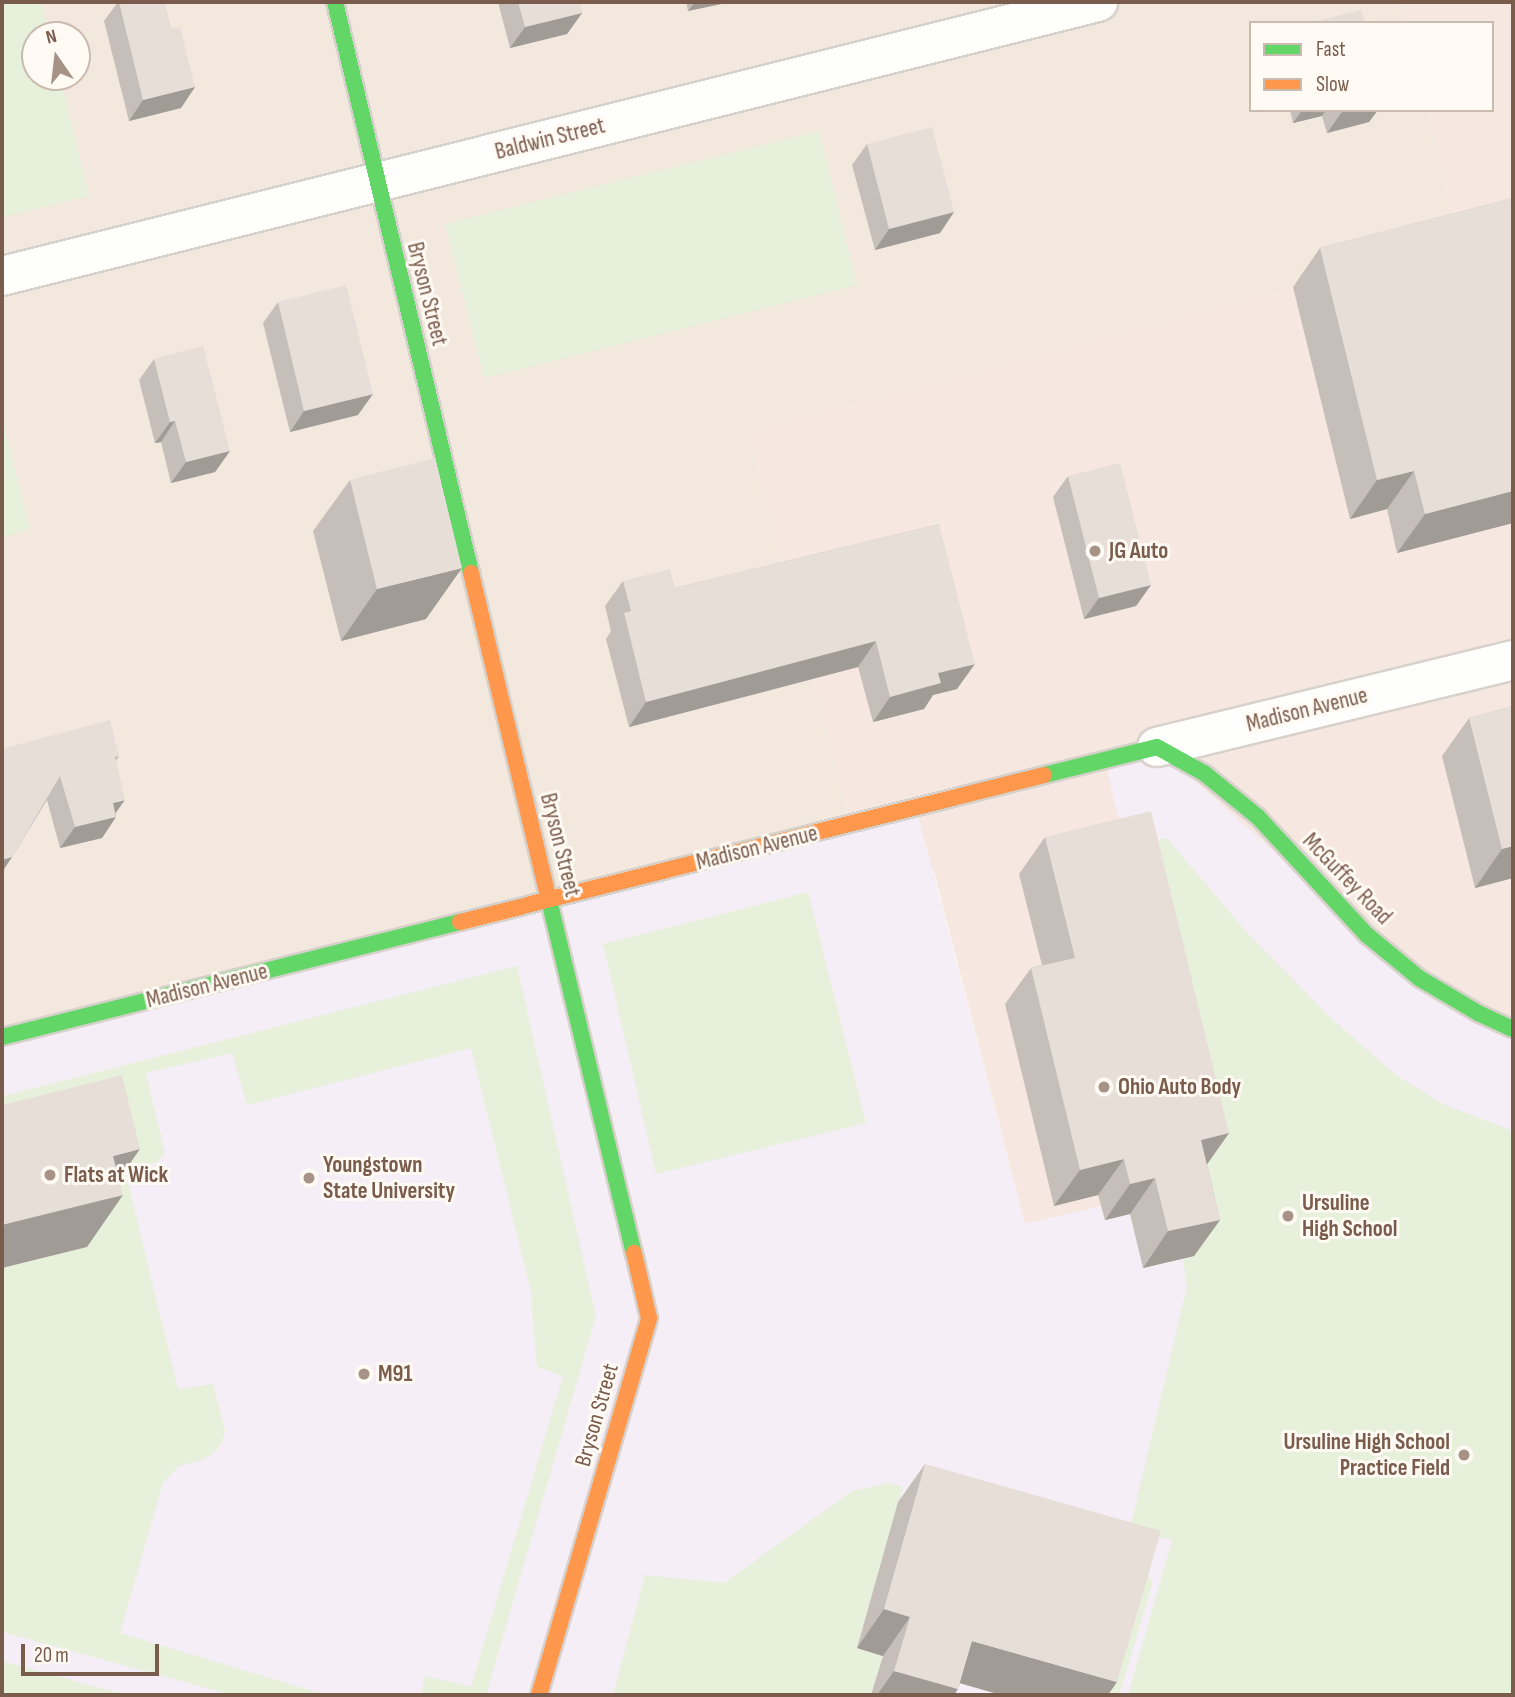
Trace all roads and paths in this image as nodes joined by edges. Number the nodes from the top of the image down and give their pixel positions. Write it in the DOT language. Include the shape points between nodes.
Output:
graph roads {
  1 [pos="335,2"];
  2 [pos="1098,2"];
  3 [pos="377,182"];
  4 [pos="2,276"];
  5 [pos="1513,660"];
  6 [pos="1157,747"];
  7 [pos="550,901"];
  8 [pos="1513,1030"];
  9 [pos="2,1037"];
  10 [pos="539,1695"];
  1 -- 3 [label="street, Bryson Street"];
  2 -- 3 [label="street, Baldwin Street"];
  3 -- 4 [label="street, Baldwin Street"];
  3 -- 7 [label="street, Bryson Street"];
  5 -- 6 [label="street, Madison Avenue"];
  6 -- 7 [label="street, Madison Avenue"];
  6 -- 8 [label="street, McGuffey Road" via="1204,773 1258,817 1367,935 1419,978"];
  7 -- 9 [label="street, Madison Avenue"];
  7 -- 10 [label="street, Bryson Street" via="649,1318"];
}
